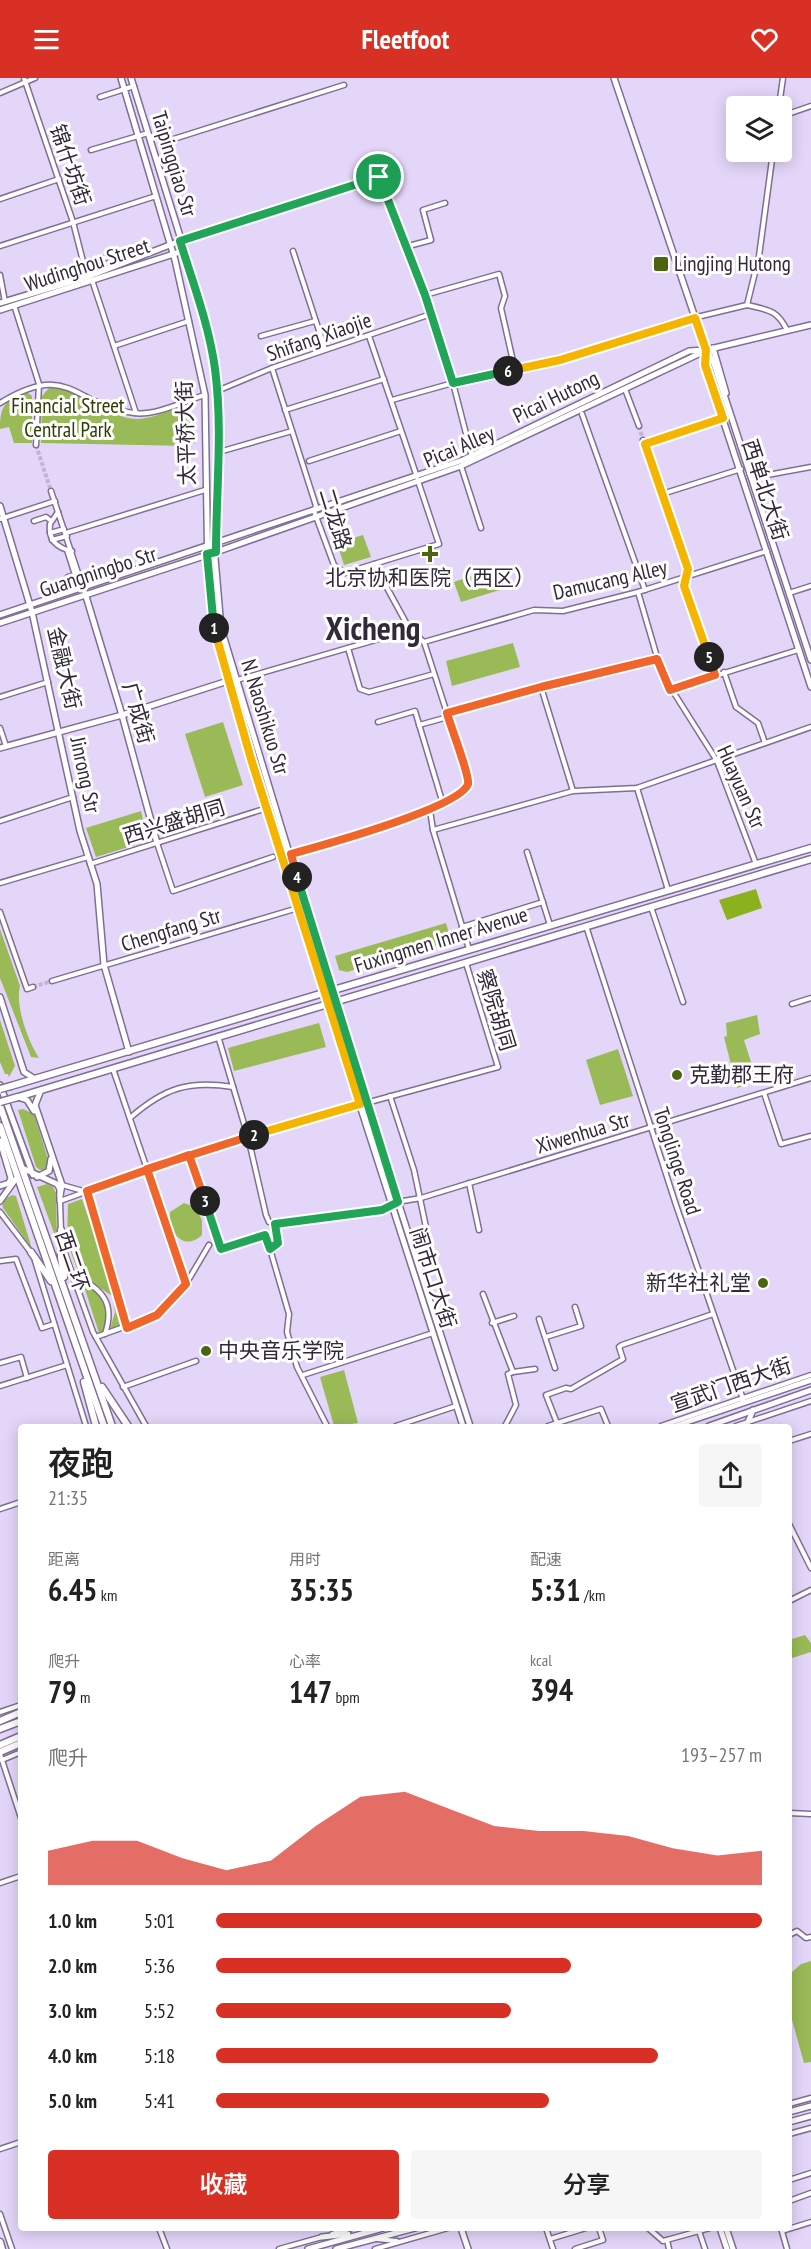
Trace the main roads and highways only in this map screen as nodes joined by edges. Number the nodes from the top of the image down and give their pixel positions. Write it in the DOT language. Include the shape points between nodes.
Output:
graph roads {
  1 [pos="121,78"];
  2 [pos="131,78"];
  3 [pos="614,78"];
  4 [pos="180,241"];
  5 [pos="170,244"];
  6 [pos="183,251"];
  7 [pos="173,254"];
  8 [pos="89,279"];
  9 [pos="2,303"];
  10 [pos="0,310"];
  11 [pos="811,325"];
  12 [pos="713,348"];
  13 [pos="706,350"];
  14 [pos="729,409"];
  15 [pos="473,458"];
  16 [pos="417,479"];
  17 [pos="0,506"];
  18 [pos="316,513"];
  19 [pos="4,518"];
  20 [pos="216,543"];
  21 [pos="207,546"];
  22 [pos="216,552"];
  23 [pos="207,554"];
  24 [pos="84,591"];
  25 [pos="31,605"];
  26 [pos="33,611"];
  27 [pos="0,615"];
  28 [pos="0,623"];
  29 [pos="811,660"];
  30 [pos="228,681"];
  31 [pos="811,687"];
  32 [pos="122,715"];
  33 [pos="61,733"];
  34 [pos="3,747"];
  35 [pos="73,797"];
  36 [pos="157,843"];
  37 [pos="811,848"];
  38 [pos="291,854"];
  39 [pos="282,857"];
  40 [pos="811,859"];
  41 [pos="92,863"];
  42 [pos="298,908"];
  43 [pos="331,990"];
  44 [pos="323,992"];
  45 [pos="0,997"];
  46 [pos="334,1001"];
  47 [pos="327,1003"];
  48 [pos="0,1007"];
  49 [pos="131,1052"];
  50 [pos="37,1080"];
  51 [pos="11,1086"];
  52 [pos="0,1087"];
  53 [pos="41,1090"];
  54 [pos="18,1097"];
  55 [pos="363,1103"];
  56 [pos="0,1104"];
  57 [pos="0,1126"];
  58 [pos="0,1141"];
  59 [pos="11,1160"];
  60 [pos="22,1168"];
  61 [pos="35,1176"];
  62 [pos="0,1186"];
  63 [pos="0,1201"];
  64 [pos="61,1230"];
  65 [pos="31,1252"];
  66 [pos="58,1295"];
  67 [pos="67,1296"];
  68 [pos="81,1361"];
  69 [pos="92,1368"];
  70 [pos="811,1380"];
  71 [pos="811,1390"];
  72 [pos="753,1410"];
  73 [pos="96,1424"];
  74 [pos="103,1424"];
  75 [pos="111,1424"];
  76 [pos="126,1424"];
  77 [pos="462,1424"];
  78 [pos="469,1424"];
  79 [pos="680,1424"];
  80 [pos="714,1424"];
  81 [pos="749,1424"];
  82 [pos="18,1713"];
  83 [pos="0,1721"];
  84 [pos="18,1722"];
  85 [pos="0,1729"];
  86 [pos="18,1736"];
  87 [pos="18,1744"];
  88 [pos="0,1745"];
  89 [pos="0,1753"];
  90 [pos="811,2106"];
  91 [pos="792,2111"];
  92 [pos="811,2116"];
  93 [pos="792,2121"];
  94 [pos="372,2231"];
  95 [pos="403,2231"];
  96 [pos="462,2231"];
  97 [pos="721,2231"];
  98 [pos="727,2231"];
  99 [pos="364,2233"];
  100 [pos="322,2237"];
  101 [pos="370,2239"];
  102 [pos="0,2242"];
  103 [pos="2,2249"];
  104 [pos="308,2249"];
  105 [pos="336,2249"];
  106 [pos="352,2249"];
  107 [pos="468,2249"];
  108 [pos="727,2249"];
  109 [pos="733,2249"];
  1 -- 5 [label="main road, 太平桥大街"];
  2 -- 4 [label="main road, Taipingqiao Str"];
  3 -- 13 [label="main road, 西单北大街"];
  4 -- 5 [label="main road, Wudinghou Street"];
  4 -- 6 [label="main road, Taipingqiao Str"];
  5 -- 7 [label="main road, 太平桥大街"];
  5 -- 8 [label="main road, Wudinghou Street"];
  6 -- 7 [label="main road, Wudinghou Street"];
  6 -- 20 [label="main road, Taipingqiao Str" via="204,317 217,391"];
  7 -- 8 [label="main road, Wudinghou Street"];
  7 -- 21 [label="main road, 太平桥大街" via="205,395"];
  8 -- 9 [label="main road, Wudinghou Street"];
  8 -- 10 [label="main road, Wudinghou Street"];
  11 -- 12 [label="main road"];
  12 -- 13 [label="main road"];
  12 -- 14 [label="main road"];
  13 -- 14 [label="main road"];
  13 -- 15 [label="main road, Picai Alley"];
  13 -- 15 [label="main road, Picai Hutong" via="689,351"];
  13 -- 31 [label="main road, 西单北大街" via="705,365"];
  14 -- 29 [label="main road"];
  15 -- 16 [label="main road, Picai Hutong"];
  15 -- 16 [label="main road, Picai Alley" via="461,466"];
  16 -- 18 [label="main road, Picai Hutong"];
  17 -- 19 [label="main road"];
  18 -- 20 [label="main road, Picai Hutong"];
  18 -- 22 [label="main road"];
  19 -- 25 [label="main road"];
  20 -- 21 [label="main road, Guangningbo Str"];
  20 -- 22 [label="main road, N. Naoshikuo Str"];
  21 -- 23 [label="main road, 太平桥大街"];
  21 -- 24 [label="main road, Guangningbo Str"];
  22 -- 23 [label="main road, Guangningbo Str"];
  22 -- 38 [label="main road, N. Naoshikuo Str" via="220,620"];
  23 -- 24 [label="main road, Guangningbo Str"];
  23 -- 30 [label="main road, N. Naoshikuo Str" via="210,604"];
  24 -- 25 [label="main road, Guangningbo Str"];
  24 -- 26 [label="main road, Guangningbo Str"];
  24 -- 32 [label="main road, 广成街"];
  25 -- 26 [label="main road"];
  25 -- 27 [label="main road, Guangningbo Str"];
  26 -- 28 [label="main road, Guangningbo Str"];
  26 -- 33 [label="main road, 金融大街"];
  26 -- 33 [label="main road, Jinrong Str"];
  30 -- 32 [label="main road"];
  30 -- 39 [label="main road, N. Naoshikuo Str"];
  32 -- 33 [label="main road"];
  32 -- 36 [label="main road, 广成街"];
  33 -- 34 [label="main road"];
  33 -- 35 [label="main road, Jinrong Str"];
  35 -- 41 [label="main road"];
  35 -- 41 [label="main road, Jinrong Str"];
  37 -- 43 [label="highway, Fuxingmen Inner Avenue"];
  38 -- 39 [label="main road"];
  38 -- 43 [label="main road, N. Naoshikuo Str"];
  39 -- 42 [label="main road, N. Naoshikuo Str"];
  40 -- 46 [label="highway, Fuxingmen Inner Avenue"];
  41 -- 49 [label="main road" via="104,910 105,965"];
  42 -- 44 [label="main road, 闹市口大街"];
  43 -- 44 [label="highway, Fuxingmen Inner Avenue"];
  43 -- 46 [label="main road, N. Naoshikuo Str"];
  44 -- 47 [label="main road, 闹市口大街"];
  44 -- 49 [label="highway, Fuxingmen Inner Avenue"];
  45 -- 50 [label="main road" via="24,1072"];
  46 -- 47 [label="highway, Fuxingmen Inner Avenue"];
  46 -- 55 [label="main road, N. Naoshikuo Str"];
  47 -- 53 [label="highway, Fuxingmen Inner Avenue"];
  47 -- 55 [label="main road, 闹市口大街"];
  48 -- 51 [label="main road" via="20,1072 18,1082"];
  49 -- 50 [label="highway, Fuxingmen Inner Avenue"];
  50 -- 51 [label="highway, Fuxingmen Inner Avenue"];
  51 -- 52 [label="highway, Fuxingmen Inner Avenue, bridge"];
  52 -- 61 [label="main road"];
  53 -- 54 [label="highway, Fuxingmen Inner Avenue"];
  53 -- 61 [label="main road" via="34,1105 62,1185 60,1198 57,1184"];
  54 -- 56 [label="highway, Fuxingmen Inner Avenue, bridge"];
  54 -- 61 [label="main road" via="32,1106 52,1162 49,1171"];
  55 -- 77 [label="main road, 闹市口大街" via="391,1205"];
  55 -- 78 [label="main road, 闹市口大街"];
  56 -- 60 [label="highway, 西二环"];
  57 -- 59 [label="highway, 西二环"];
  58 -- 62 [label="main road" via="11,1174 9,1183"];
  59 -- 63 [label="main road" via="15,1180"];
  59 -- 66 [label="highway, 西二环"];
  60 -- 61 [label="main road"];
  60 -- 67 [label="highway, 西二环"];
  64 -- 67 [label="highway"];
  65 -- 66 [label="highway"];
  66 -- 68 [label="highway, 西二环"];
  67 -- 69 [label="highway, 西二环"];
  68 -- 73 [label="highway"];
  68 -- 74 [label="highway, 西二环"];
  69 -- 75 [label="highway, 西二环"];
  69 -- 76 [label="highway"];
  70 -- 79 [label="main road"];
  71 -- 72 [label="main road"];
  72 -- 80 [label="main road"];
  72 -- 81 [label="main road"];
  82 -- 83 [label="highway"];
  84 -- 85 [label="highway"];
  86 -- 88 [label="highway"];
  87 -- 89 [label="highway"];
  90 -- 91 [label="main road"];
  92 -- 93 [label="main road"];
  94 -- 99 [label="main road"];
  95 -- 101 [label="main road"];
  96 -- 107 [label="main road"];
  97 -- 108 [label="main road"];
  98 -- 109 [label="main road"];
  99 -- 100 [label="main road"];
  99 -- 104 [label="main road"];
  101 -- 105 [label="main road"];
  101 -- 106 [label="main road"];
  102 -- 103 [label="highway"];
}
